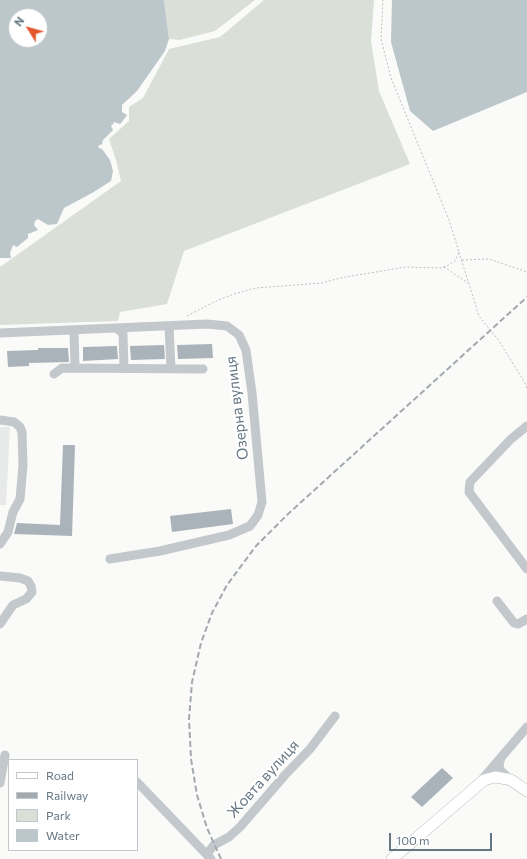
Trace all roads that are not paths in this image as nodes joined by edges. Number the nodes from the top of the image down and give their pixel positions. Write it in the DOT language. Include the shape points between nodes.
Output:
graph roads {
  1 [pos="169,326"];
  2 [pos="117,328"];
  3 [pos="74,330"];
  4 [pos="0,333"];
  5 [pos="74,368"];
  6 [pos="124,368"];
  7 [pos="170,369"];
  8 [pos="203,369"];
  9 [pos="54,374"];
  10 [pos="0,420"];
  11 [pos="527,426"];
  12 [pos="0,544"];
  13 [pos="110,559"];
  14 [pos="527,569"];
  15 [pos="0,576"];
  16 [pos="497,601"];
  17 [pos="527,619"];
  18 [pos="0,624"];
  19 [pos="335,716"];
  20 [pos="527,727"];
  21 [pos="5,755"];
  22 [pos="501,756"];
  23 [pos="511,780"];
  24 [pos="0,783"];
  25 [pos="138,783"];
  26 [pos="479,784"];
  27 [pos="527,791"];
  28 [pos="209,857"];
  29 [pos="392,859"];
  1 -- 2 [label="street, Озерна вулиця"];
  1 -- 7 [label="street"];
  1 -- 13 [label="street, Озерна вулиця" via="227,326 239,334 246,350 252,393 261,506 250,526 229,535 160,551"];
  2 -- 3 [label="street, Озерна вулиця"];
  2 -- 6 [label="street" via="123,334"];
  3 -- 4 [label="street, Озерна вулиця"];
  3 -- 5 [label="street"];
  5 -- 6 [label="street"];
  5 -- 9 [label="street" via="62,368"];
  6 -- 7 [label="street"];
  7 -- 8 [label="street"];
  10 -- 12 [label="street" via="14,422 20,427 23,465 20,499 13,512 8,532"];
  11 -- 14 [label="street" via="510,439 470,482 469,492"];
  15 -- 18 [label="street" via="28,581 32,592 26,600 13,605"];
  16 -- 17 [label="street" via="514,623 518,624"];
  19 -- 28 [label="street, Жовта вулиця" via="310,749 240,827 214,845"];
  20 -- 22 [label="street"];
  21 -- 24 [label="street"];
  22 -- 23 [label="street" via="500,770"];
  22 -- 26 [label="street"];
  23 -- 26 [label="main road" via="488,778"];
  23 -- 27 [label="main road"];
  25 -- 28 [label="street, Жовта вулиця"];
  26 -- 29 [label="main road"];
}
